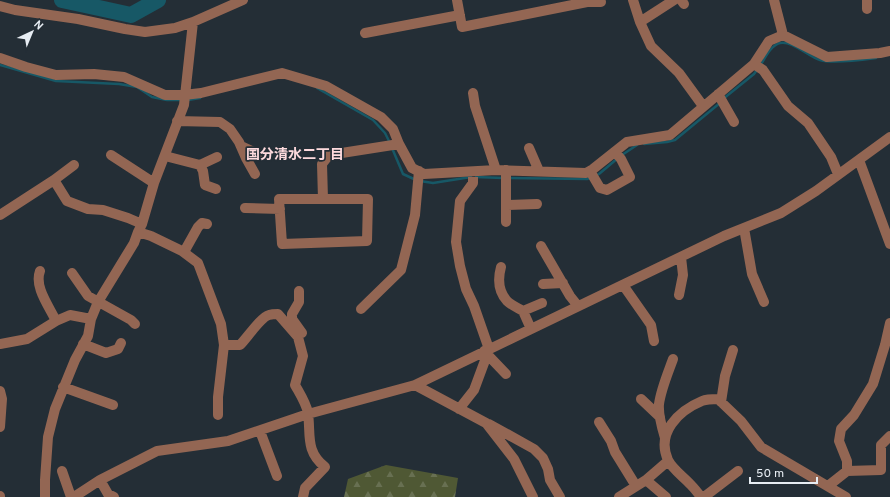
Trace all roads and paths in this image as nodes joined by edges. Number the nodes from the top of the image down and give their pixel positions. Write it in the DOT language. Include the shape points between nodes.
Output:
graph roads {
  1 [pos="242,0"];
  2 [pos="457,0"];
  3 [pos="633,0"];
  4 [pos="674,0"];
  5 [pos="774,0"];
  6 [pos="587,1"];
  7 [pos="601,2"];
  8 [pos="0,6"];
  9 [pos="460,15"];
  10 [pos="193,22"];
  11 [pos="640,22"];
  12 [pos="365,33"];
  13 [pos="783,35"];
  14 [pos="890,51"];
  15 [pos="0,58"];
  16 [pos="758,66"];
  17 [pos="473,93"];
  18 [pos="719,95"];
  19 [pos="184,100"];
  20 [pos="703,106"];
  21 [pos="176,121"];
  22 [pos="734,122"];
  23 [pos="890,137"];
  24 [pos="393,145"];
  25 [pos="241,146"];
  26 [pos="529,148"];
  27 [pos="617,154"];
  28 [pos="111,155"];
  29 [pos="260,155"];
  30 [pos="165,156"];
  31 [pos="217,157"];
  32 [pos="859,160"];
  33 [pos="200,165"];
  34 [pos="74,166"];
  35 [pos="502,171"];
  36 [pos="539,171"];
  37 [pos="590,171"];
  38 [pos="473,172"];
  39 [pos="418,173"];
  40 [pos="256,174"];
  41 [pos="838,174"];
  42 [pos="54,180"];
  43 [pos="154,183"];
  44 [pos="216,189"];
  45 [pos="323,199"];
  46 [pos="537,204"];
  47 [pos="506,205"];
  48 [pos="246,208"];
  49 [pos="280,209"];
  50 [pos="0,215"];
  51 [pos="506,222"];
  52 [pos="207,224"];
  53 [pos="140,228"];
  54 [pos="744,228"];
  55 [pos="890,244"];
  56 [pos="541,246"];
  57 [pos="184,252"];
  58 [pos="681,257"];
  59 [pos="501,267"];
  60 [pos="40,271"];
  61 [pos="72,273"];
  62 [pos="563,283"];
  63 [pos="543,284"];
  64 [pos="623,285"];
  65 [pos="299,291"];
  66 [pos="679,295"];
  67 [pos="98,302"];
  68 [pos="764,302"];
  69 [pos="542,303"];
  70 [pos="578,306"];
  71 [pos="361,309"];
  72 [pos="524,311"];
  73 [pos="91,319"];
  74 [pos="56,321"];
  75 [pos="890,323"];
  76 [pos="136,324"];
  77 [pos="531,329"];
  78 [pos="654,341"];
  79 [pos="121,342"];
  80 [pos="0,344"];
  81 [pos="83,344"];
  82 [pos="224,345"];
  83 [pos="733,350"];
  84 [pos="487,352"];
  85 [pos="303,356"];
  86 [pos="673,359"];
  87 [pos="506,374"];
  88 [pos="415,385"];
  89 [pos="63,387"];
  90 [pos="0,391"];
  91 [pos="641,399"];
  92 [pos="721,402"];
  93 [pos="113,405"];
  94 [pos="459,409"];
  95 [pos="308,414"];
  96 [pos="218,415"];
  97 [pos="660,417"];
  98 [pos="599,422"];
  99 [pos="486,423"];
  100 [pos="0,426"];
  101 [pos="260,431"];
  102 [pos="890,436"];
  103 [pos="665,438"];
  104 [pos="668,461"];
  105 [pos="62,470"];
  106 [pos="738,471"];
  107 [pos="847,471"];
  108 [pos="277,476"];
  109 [pos="100,480"];
  110 [pos="646,480"];
  111 [pos="636,486"];
  112 [pos="828,486"];
  113 [pos="45,497"];
  114 [pos="73,497"];
  115 [pos="114,497"];
  116 [pos="303,497"];
  117 [pos="533,497"];
  118 [pos="560,497"];
  119 [pos="619,497"];
  120 [pos="666,497"];
  121 [pos="703,497"];
  122 [pos="846,497"];
  1 -- 10 [label="street"];
  2 -- 9 [label="street"];
  3 -- 11 [label="street"];
  4 -- 11 [label="street"];
  5 -- 13 [label="street"];
  6 -- 7 [label="street"];
  6 -- 9 [label="street" via="462,27"];
  8 -- 10 [label="street" via="145,32 175,28"];
  9 -- 12 [label="street"];
  10 -- 19 [label="street"];
  11 -- 20 [label="street" via="651,46 679,73"];
  13 -- 14 [label="street" via="827,56"];
  13 -- 16 [label="street" via="769,41"];
  15 -- 19 [label="street" via="56,76 94,74 124,77 165,95"];
  16 -- 18 [label="street"];
  16 -- 41 [label="street" via="788,106 808,123 831,157"];
  17 -- 35 [label="street" via="475,106"];
  18 -- 20 [label="street"];
  18 -- 22 [label="street"];
  19 -- 21 [label="street"];
  19 -- 24 [label="street" via="201,93 282,72 326,86 381,117 393,129"];
  20 -- 27 [label="street" via="670,135 627,142"];
  21 -- 25 [label="street" via="220,122 230,129"];
  21 -- 30 [label="street"];
  23 -- 32 [label="street"];
  24 -- 39 [label="street"];
  24 -- 45 [label="street" via="328,155 322,164"];
  25 -- 29 [label="street"];
  25 -- 40 [label="street"];
  26 -- 36 [label="street"];
  27 -- 37 [label="street"];
  27 -- 37 [label="street" via="630,177 607,190 600,188"];
  28 -- 43 [label="street"];
  30 -- 33 [label="street"];
  30 -- 43 [label="street"];
  31 -- 33 [label="street"];
  32 -- 41 [label="street"];
  32 -- 55 [label="street"];
  33 -- 44 [label="street" via="205,185"];
  34 -- 42 [label="street"];
  35 -- 36 [label="street"];
  35 -- 38 [label="street"];
  35 -- 47 [label="street" via="506,184"];
  36 -- 37 [label="street"];
  38 -- 39 [label="street"];
  38 -- 84 [label="street" via="473,183 460,201 456,242 466,289 474,306"];
  39 -- 71 [label="street" via="415,215 401,270"];
  41 -- 54 [label="street" via="781,213"];
  42 -- 50 [label="street"];
  42 -- 53 [label="street" via="66,201 128,218"];
  43 -- 53 [label="street"];
  45 -- 49 [label="street" via="279,199"];
  45 -- 49 [label="street" via="368,199 367,241 282,244"];
  46 -- 47 [label="street"];
  47 -- 51 [label="street"];
  48 -- 49 [label="street"];
  52 -- 57 [label="street" via="202,223 198,227"];
  53 -- 57 [label="street"];
  53 -- 67 [label="street" via="134,243"];
  54 -- 58 [label="street"];
  54 -- 68 [label="street" via="752,274"];
  56 -- 62 [label="street"];
  57 -- 82 [label="street" via="198,263 221,324"];
  58 -- 64 [label="street"];
  58 -- 66 [label="street" via="683,275"];
  59 -- 72 [label="street" via="500,289 507,301"];
  60 -- 74 [label="street" via="37,277 39,286"];
  61 -- 67 [label="street" via="88,296"];
  62 -- 63 [label="street"];
  62 -- 70 [label="street"];
  64 -- 70 [label="street"];
  64 -- 78 [label="street" via="655,324"];
  65 -- 85 [label="street" via="299,302 292,319 302,331 307,343"];
  67 -- 73 [label="street"];
  67 -- 76 [label="street"];
  69 -- 72 [label="street"];
  70 -- 77 [label="street"];
  72 -- 77 [label="street"];
  73 -- 74 [label="street" via="70,314"];
  73 -- 81 [label="street" via="88,336"];
  74 -- 80 [label="street" via="27,339"];
  75 -- 107 [label="street" via="873,384 854,415 841,429 839,441 847,461"];
  77 -- 84 [label="street"];
  79 -- 81 [label="street" via="118,349 106,352"];
  81 -- 89 [label="street"];
  82 -- 85 [label="street" via="240,345 263,318 269,314 278,314 298,337"];
  82 -- 96 [label="street"];
  83 -- 92 [label="street"];
  84 -- 87 [label="street"];
  84 -- 88 [label="street"];
  84 -- 94 [label="street" via="474,390"];
  85 -- 95 [label="street" via="295,385"];
  86 -- 97 [label="street" via="659,405"];
  88 -- 94 [label="street"];
  88 -- 95 [label="street"];
  89 -- 93 [label="street"];
  89 -- 113 [label="street" via="48,436"];
  90 -- 100 [label="street"];
  91 -- 97 [label="street"];
  92 -- 103 [label="street" via="718,399 703,400 684,412 670,424"];
  92 -- 112 [label="street" via="741,421 761,447"];
  94 -- 99 [label="street"];
  95 -- 101 [label="street"];
  95 -- 116 [label="street" via="308,437 313,452 325,467 305,488"];
  97 -- 103 [label="street"];
  98 -- 111 [label="street"];
  99 -- 117 [label="street" via="514,459"];
  99 -- 118 [label="street" via="534,449 543,458 550,480"];
  101 -- 108 [label="street"];
  101 -- 109 [label="street" via="228,441 158,451"];
  102 -- 107 [label="street" via="881,445 882,470"];
  103 -- 104 [label="street"];
  104 -- 110 [label="street"];
  104 -- 121 [label="street"];
  105 -- 114 [label="street"];
  106 -- 121 [label="street"];
  107 -- 112 [label="street"];
  109 -- 114 [label="street"];
  109 -- 115 [label="street" via="108,494"];
  110 -- 111 [label="street"];
  110 -- 120 [label="street"];
  111 -- 119 [label="street"];
  112 -- 122 [label="street"];
}
